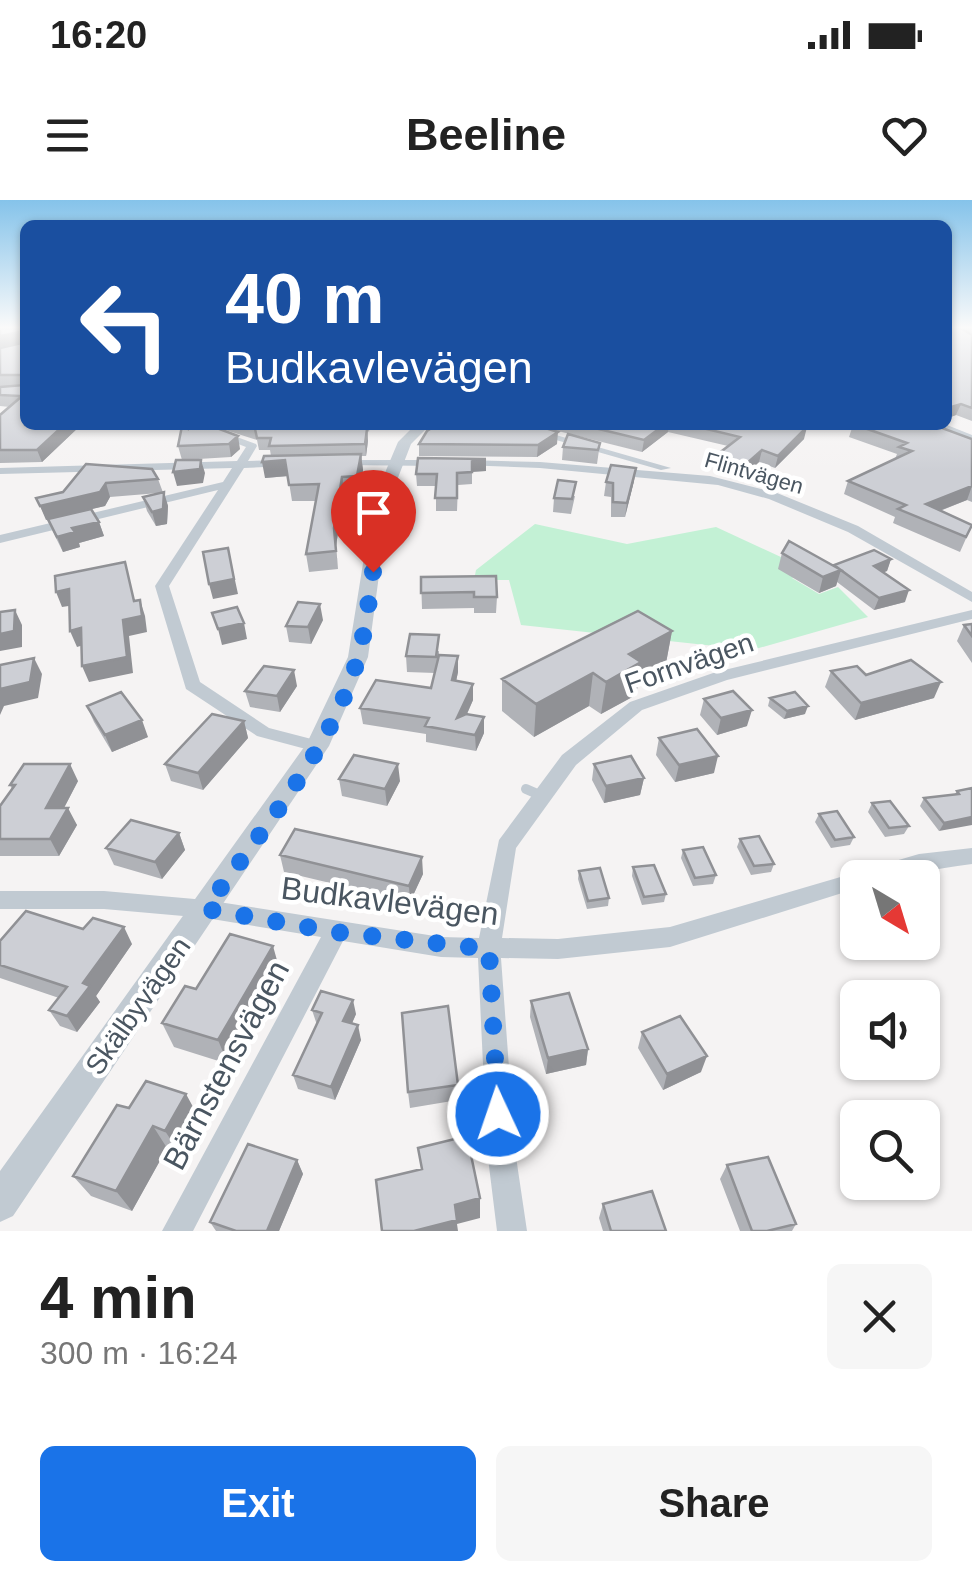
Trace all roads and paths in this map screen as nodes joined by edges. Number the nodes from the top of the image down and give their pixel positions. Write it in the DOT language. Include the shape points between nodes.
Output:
graph roads {
  1 [pos="208,430"];
  2 [pos="418,430"];
  3 [pos="527,430"];
  4 [pos="330,462"];
  5 [pos="395,462"];
  6 [pos="296,463"];
  7 [pos="242,464"];
  8 [pos="0,471"];
  9 [pos="718,482"];
  10 [pos="229,484"];
  11 [pos="0,538"];
  12 [pos="972,598"];
  13 [pos="972,614"];
  14 [pos="318,746"];
  15 [pos="972,856"];
  16 [pos="937,860"];
  17 [pos="840,884"];
  18 [pos="0,900"];
  19 [pos="206,909"];
  20 [pos="335,932"];
  21 [pos="489,949"];
  22 [pos="0,1203"];
  23 [pos="177,1231"];
  24 [pos="512,1231"];
  1 -- 7 [label="street" via="252,446"];
  2 -- 5 [label="street, Skälbyvägen"];
  3 -- 9 [label="street, Flintvägen"];
  4 -- 5 [label="street"];
  5 -- 9 [label="street" via="540,465"];
  5 -- 14 [label="street, Skälbyvägen" via="381,502 358,657"];
  6 -- 7 [label="street"];
  7 -- 8 [label="street"];
  7 -- 10 [label="street"];
  9 -- 12 [label="street, Flintvägen" via="853,529"];
  10 -- 11 [label="street"];
  10 -- 14 [label="street" via="162,586 174,636 192,685 263,732"];
  13 -- 21 [label="street, Fornvägen" via="722,676 636,706 534,793 506,846"];
  14 -- 19 [label="street, Skälbyvägen"];
  15 -- 16 [label="street, Budkavlevägen"];
  17 -- 21 [label="street, Budkavlevägen" via="670,937"];
  18 -- 19 [label="street, Budkavlevägen" via="64,897"];
  19 -- 20 [label="street, Budkavlevägen"];
  19 -- 22 [label="street, Skälbyvägen"];
  20 -- 21 [label="street, Budkavlevägen"];
  20 -- 23 [label="street, Bärnstensvägen"];
  21 -- 24 [label="street, Fornvägen" via="500,1150"];
}
